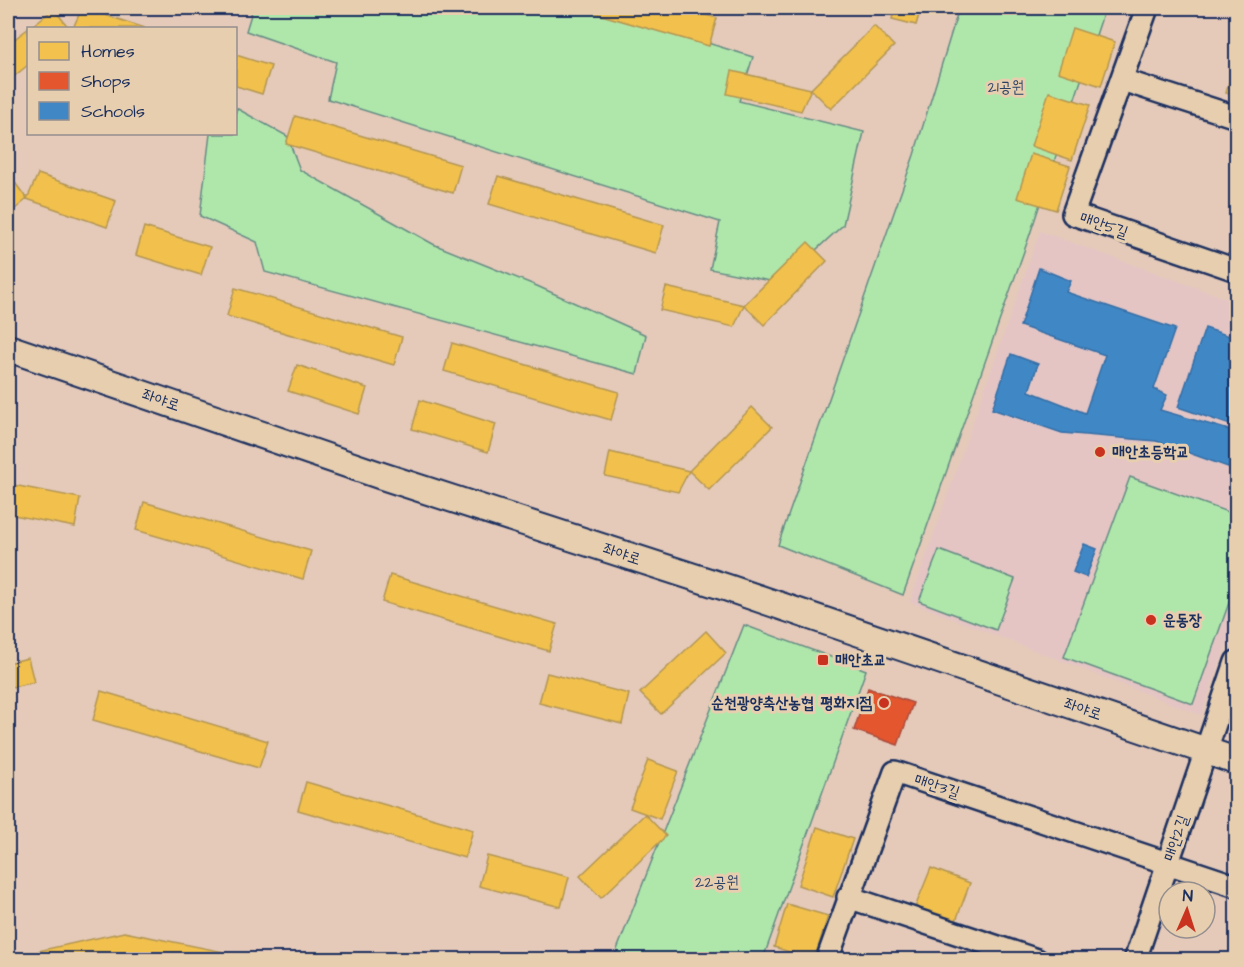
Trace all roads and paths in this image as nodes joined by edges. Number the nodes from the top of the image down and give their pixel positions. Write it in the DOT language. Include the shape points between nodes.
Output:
graph roads {
  1 [pos="1147,8"];
  2 [pos="1122,80"];
  3 [pos="1236,117"];
  4 [pos="1236,270"];
  5 [pos="8,348"];
  6 [pos="1236,662"];
  7 [pos="1206,750"];
  8 [pos="1236,761"];
  9 [pos="1168,863"];
  10 [pos="1236,886"];
  11 [pos="848,897"];
  12 [pos="827,960"];
  13 [pos="1037,960"];
  14 [pos="1136,960"];
  1 -- 2 [label="street, 매안5길"];
  2 -- 3 [label="street"];
  2 -- 4 [label="street, 매안5길" via="1073,214"];
  5 -- 7 [label="street, 좌야로"];
  6 -- 7 [label="street"];
  7 -- 8 [label="street, 좌야로"];
  7 -- 9 [label="street, 매안2길"];
  9 -- 10 [label="street"];
  9 -- 11 [label="street, 매안3길" via="895,772"];
  9 -- 14 [label="street, 매안2길"];
  11 -- 12 [label="street, 매안3길"];
  11 -- 13 [label="street"];
}
